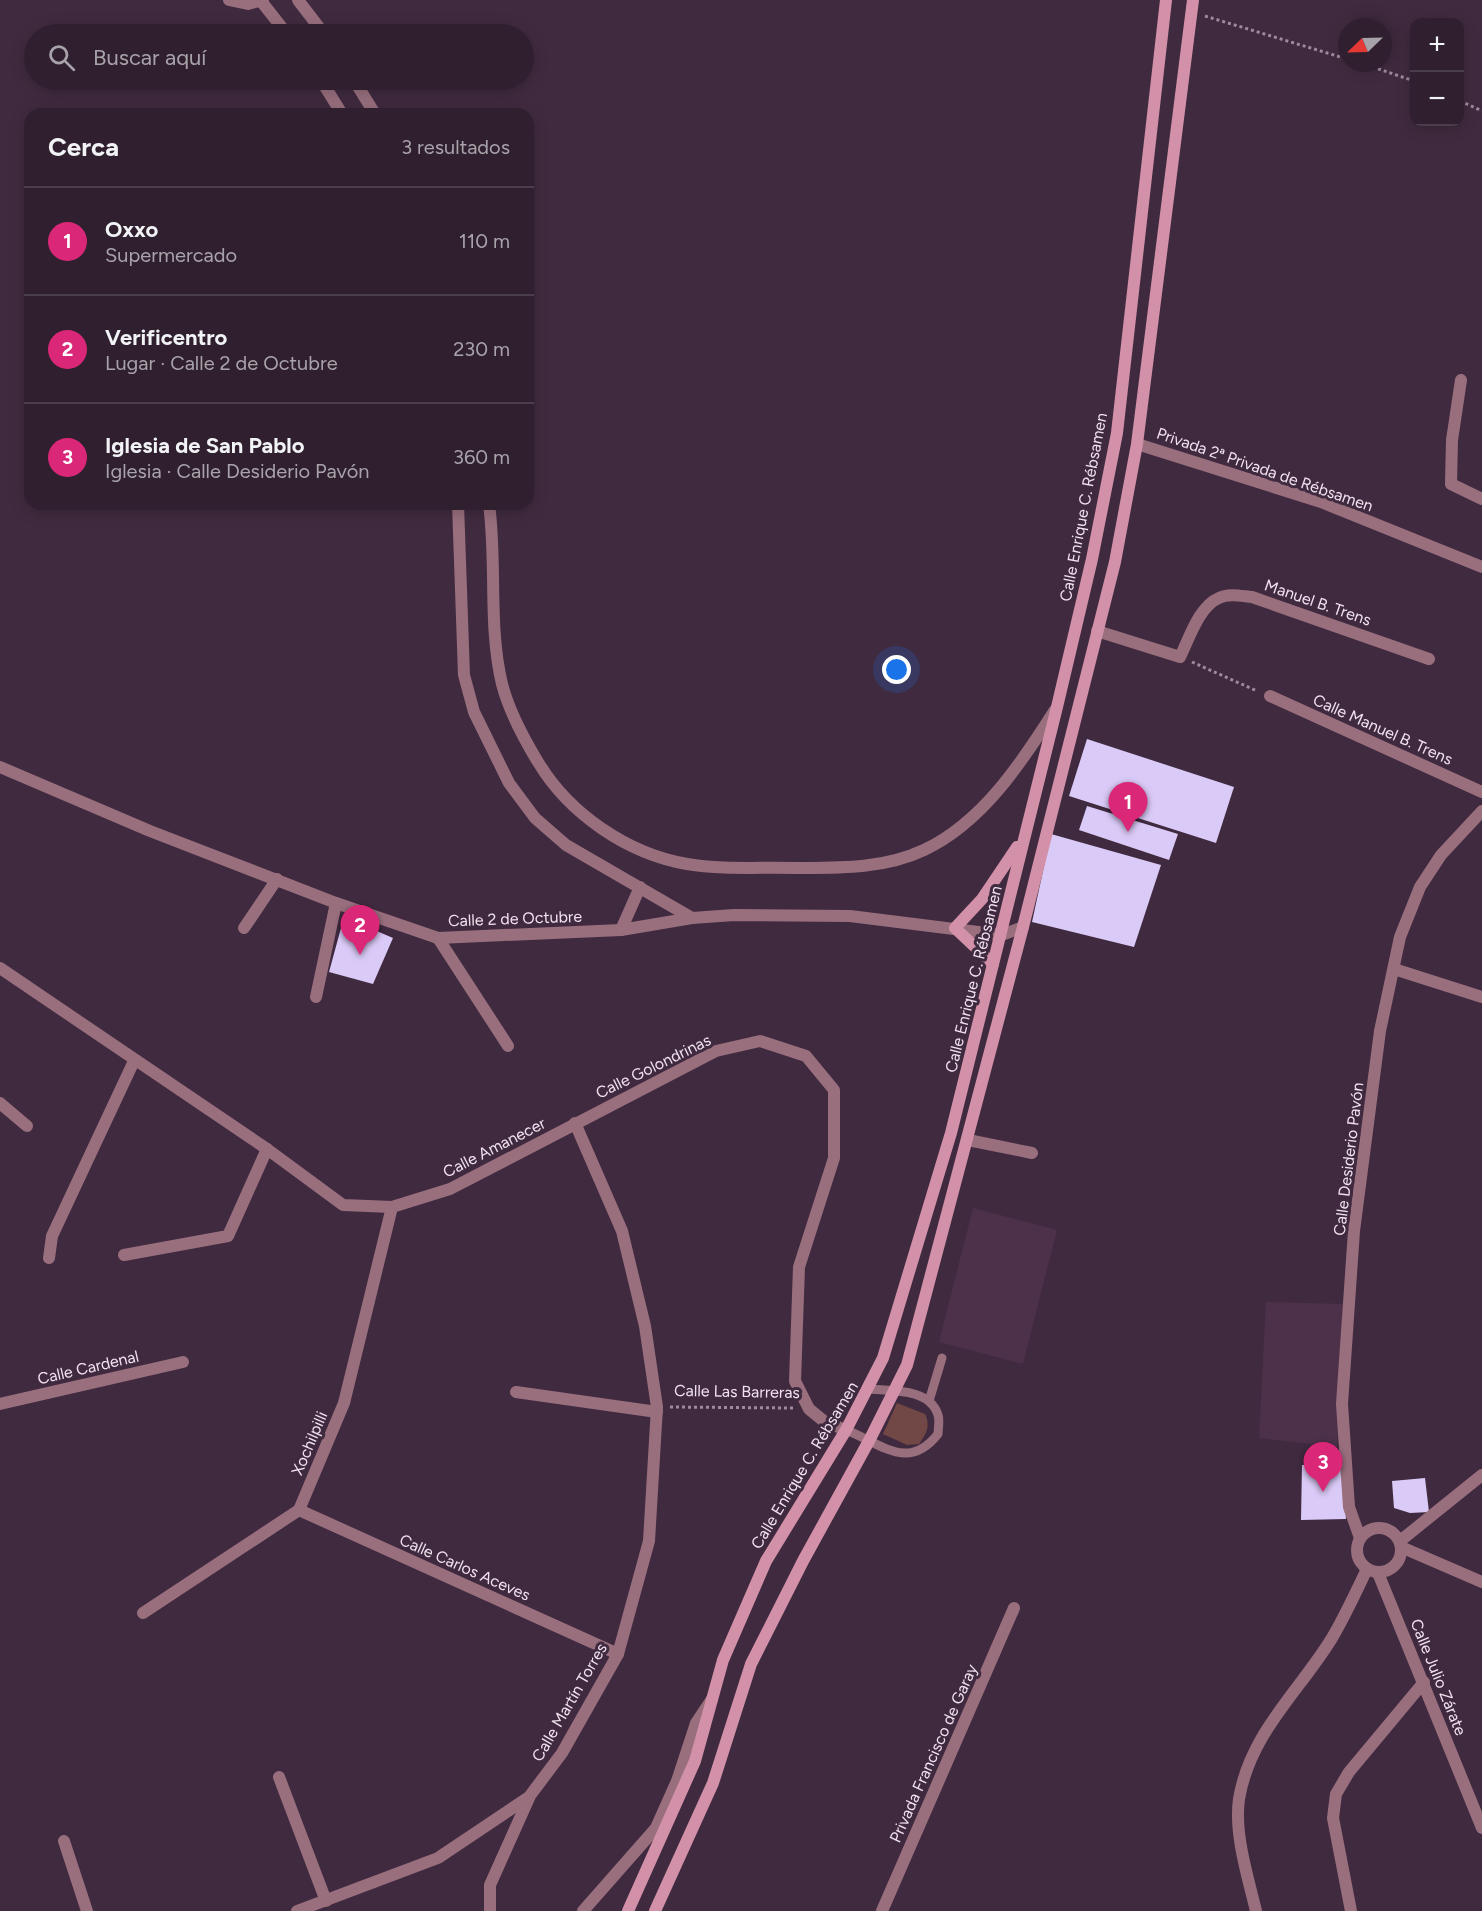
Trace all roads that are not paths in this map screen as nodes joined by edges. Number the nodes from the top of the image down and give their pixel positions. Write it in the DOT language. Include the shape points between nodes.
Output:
graph roads {
  1 [pos="229,0"];
  2 [pos="298,0"];
  3 [pos="1167,0"];
  4 [pos="262,1"];
  5 [pos="1192,6"];
  6 [pos="279,24"];
  7 [pos="316,24"];
  8 [pos="327,90"];
  9 [pos="360,90"];
  10 [pos="338,108"];
  11 [pos="371,108"];
  12 [pos="1461,380"];
  13 [pos="1137,444"];
  14 [pos="1482,499"];
  15 [pos="458,510"];
  16 [pos="489,510"];
  17 [pos="1482,567"];
  18 [pos="1097,631"];
  19 [pos="1429,659"];
  20 [pos="1270,696"];
  21 [pos="1057,707"];
  22 [pos="0,767"];
  23 [pos="1482,792"];
  24 [pos="1482,811"];
  25 [pos="1026,830"];
  26 [pos="277,879"];
  27 [pos="640,887"];
  28 [pos="336,903"];
  29 [pos="692,918"];
  30 [pos="1023,927"];
  31 [pos="244,928"];
  32 [pos="955,928"];
  33 [pos="621,930"];
  34 [pos="1002,935"];
  35 [pos="438,938"];
  36 [pos="993,964"];
  37 [pos="0,968"];
  38 [pos="1394,969"];
  39 [pos="316,997"];
  40 [pos="1482,997"];
  41 [pos="508,1046"];
  42 [pos="134,1061"];
  43 [pos="0,1103"];
  44 [pos="575,1123"];
  45 [pos="27,1126"];
  46 [pos="968,1140"];
  47 [pos="267,1149"];
  48 [pos="1032,1154"];
  49 [pos="392,1208"];
  50 [pos="123,1255"];
  51 [pos="49,1258"];
  52 [pos="942,1358"];
  53 [pos="183,1362"];
  54 [pos="869,1389"];
  55 [pos="894,1391"];
  56 [pos="516,1392"];
  57 [pos="929,1401"];
  58 [pos="0,1404"];
  59 [pos="657,1409"];
  60 [pos="809,1409"];
  61 [pos="846,1430"];
  62 [pos="870,1440"];
  63 [pos="1482,1475"];
  64 [pos="298,1510"];
  65 [pos="1360,1538"];
  66 [pos="1401,1544"];
  67 [pos="1372,1571"];
  68 [pos="1482,1582"];
  69 [pos="1014,1608"];
  70 [pos="143,1612"];
  71 [pos="618,1654"];
  72 [pos="1424,1682"];
  73 [pos="279,1777"];
  74 [pos="529,1797"];
  75 [pos="1482,1828"];
  76 [pos="659,1829"];
  77 [pos="64,1841"];
  78 [pos="326,1901"];
  79 [pos="87,1911"];
  80 [pos="297,1911"];
  81 [pos="490,1911"];
  82 [pos="584,1911"];
  83 [pos="628,1911"];
  84 [pos="655,1911"];
  85 [pos="882,1911"];
  86 [pos="1256,1911"];
  87 [pos="1351,1911"];
  1 -- 4 [label="street" via="248,4"];
  2 -- 7 [label="street"];
  3 -- 21 [label="main road, Calle Enrique C. Rébsamen" via="1117,433"];
  4 -- 6 [label="street"];
  5 -- 13 [label="main road"];
  8 -- 10 [label="street"];
  9 -- 11 [label="street"];
  12 -- 14 [label="street" via="1452,440 1451,484"];
  13 -- 17 [label="street, Privada 2ª Privada de Rébsamen" via="1321,502"];
  13 -- 18 [label="main road" via="1115,562"];
  15 -- 27 [label="street" via="464,675 474,712 510,783 535,818 566,845"];
  16 -- 21 [label="street" via="498,657 503,686 516,721 538,763 558,790 620,840 656,856 717,867 848,868 886,863 924,850 954,832 982,806 1012,773"];
  18 -- 19 [label="street, Manuel B. Trens" via="1180,657 1209,605 1230,595 1252,597"];
  18 -- 30 [label="main road"];
  20 -- 23 [label="street, Calle Manuel B. Trens"];
  21 -- 25 [label="main road, Calle Enrique C. Rébsamen"];
  22 -- 26 [label="street, Calle 2 de Octubre" via="150,831"];
  24 -- 38 [label="street, Calle Desiderio Pavón" via="1441,855 1420,887 1400,936"];
  25 -- 32 [label="main road" via="1007,866"];
  25 -- 34 [label="main road, Calle Enrique C. Rébsamen"];
  26 -- 28 [label="street, Calle 2 de Octubre"];
  26 -- 31 [label="street"];
  27 -- 29 [label="street"];
  27 -- 33 [label="street"];
  28 -- 35 [label="street, Calle 2 de Octubre"];
  28 -- 39 [label="street"];
  29 -- 32 [label="street, Calle 2 de Octubre" via="850,916"];
  29 -- 33 [label="street, Calle 2 de Octubre"];
  30 -- 34 [label="street, Calle 2 de Octubre"];
  30 -- 46 [label="main road"];
  32 -- 34 [label="street, Calle 2 de Octubre"];
  32 -- 36 [label="main road"];
  33 -- 35 [label="street, Calle 2 de Octubre"];
  34 -- 36 [label="main road, Calle Enrique C. Rébsamen"];
  35 -- 41 [label="street"];
  36 -- 54 [label="main road, Calle Enrique C. Rébsamen" via="951,1133 883,1358"];
  37 -- 42 [label="street, Calle Amanecer"];
  38 -- 40 [label="street"];
  38 -- 65 [label="street, Calle Desiderio Pavón" via="1380,1031 1354,1231 1342,1404 1349,1507"];
  42 -- 47 [label="street, Calle Amanecer"];
  42 -- 51 [label="street" via="52,1236"];
  43 -- 45 [label="street"];
  44 -- 49 [label="street, Calle Amanecer" via="450,1189"];
  44 -- 59 [label="street, Calle Martín Torres" via="622,1231 645,1326"];
  44 -- 60 [label="street, Calle Golondrinas" via="716,1051 760,1041 806,1056 834,1090 834,1158 799,1267 795,1381"];
  46 -- 48 [label="street"];
  46 -- 55 [label="main road" via="907,1365"];
  47 -- 49 [label="street, Calle Amanecer" via="343,1205"];
  47 -- 50 [label="street" via="228,1236"];
  49 -- 64 [label="street, Xochilpilli" via="344,1402"];
  52 -- 57 [label="lane"];
  53 -- 58 [label="street, Calle Cardenal"];
  54 -- 55 [label="lane"];
  54 -- 61 [label="main road, Calle Enrique C. Rébsamen"];
  55 -- 57 [label="lane" via="916,1394"];
  55 -- 62 [label="main road"];
  56 -- 59 [label="street"];
  57 -- 62 [label="lane" via="938,1414 938,1434 927,1448 911,1454 890,1452"];
  59 -- 71 [label="street, Calle Martín Torres" via="649,1541"];
  60 -- 61 [label="street, Calle Las Barreras" via="825,1422"];
  61 -- 62 [label="lane"];
  61 -- 76 [label="main road, Calle Enrique C. Rébsamen" via="766,1561 723,1660 695,1761"];
  62 -- 84 [label="main road" via="752,1664 713,1783"];
  63 -- 66 [label="street"];
  64 -- 70 [label="street"];
  64 -- 71 [label="street, Calle Carlos Aceves"];
  65 -- 66 [label="street" via="1381,1527 1392,1532"];
  65 -- 67 [label="street" via="1356,1549 1359,1561"];
  66 -- 67 [label="street" via="1398,1564 1389,1571"];
  66 -- 68 [label="street"];
  67 -- 72 [label="street, Calle Julio Zárate"];
  67 -- 86 [label="street" via="1331,1639 1257,1742 1245,1772 1239,1801 1241,1839"];
  69 -- 85 [label="street, Privada Francisco de Garay"];
  71 -- 74 [label="street, Calle Martín Torres" via="562,1753"];
  72 -- 75 [label="street, Calle Julio Zárate"];
  72 -- 87 [label="street" via="1349,1772 1336,1794 1333,1818"];
  73 -- 78 [label="street"];
  74 -- 78 [label="street, Calle Martín Torres" via="438,1858"];
  74 -- 81 [label="street" via="490,1885"];
  76 -- 82 [label="street"];
  76 -- 83 [label="main road, Calle Enrique C. Rébsamen"];
  77 -- 79 [label="street"];
  78 -- 80 [label="street, Calle Martín Torres"];
}
